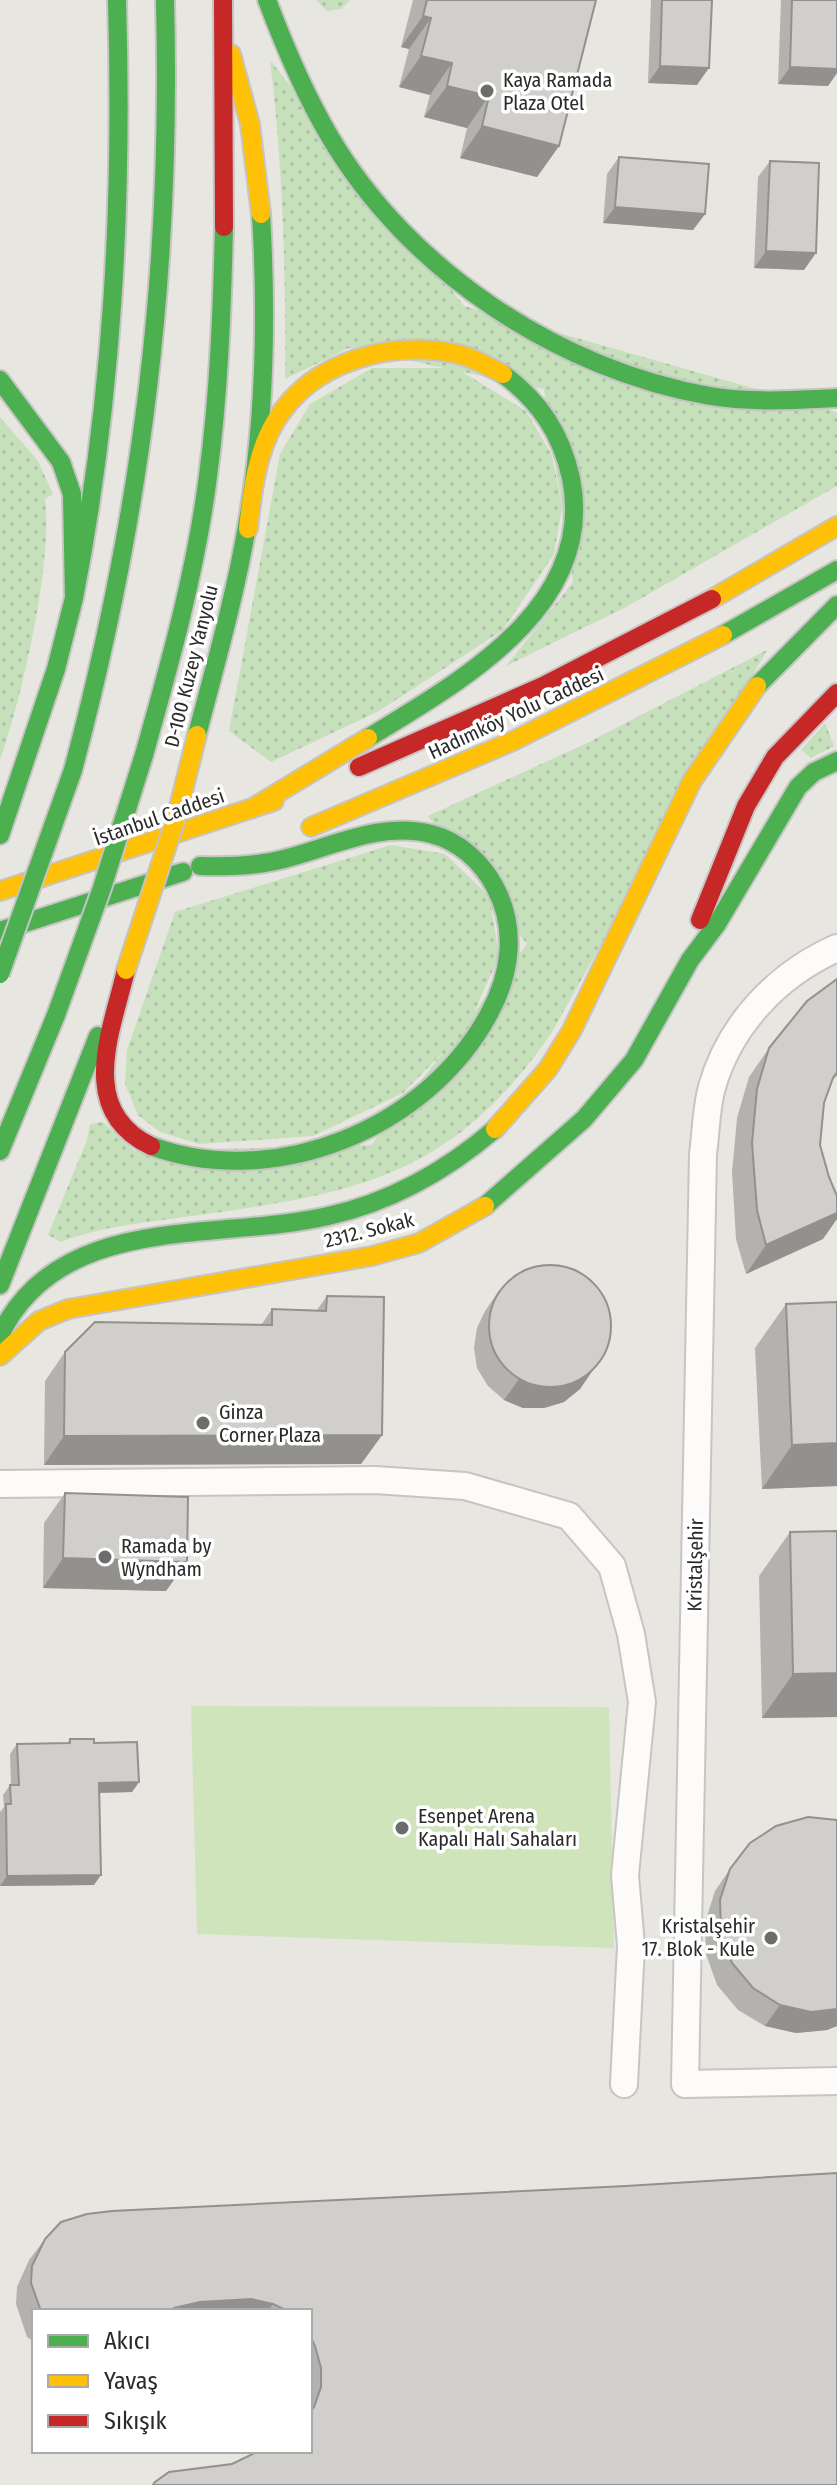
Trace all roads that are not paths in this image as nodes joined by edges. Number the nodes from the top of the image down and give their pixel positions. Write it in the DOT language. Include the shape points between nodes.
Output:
graph roads {
  1 [pos="117,0"];
  2 [pos="165,0"];
  3 [pos="223,0"];
  4 [pos="267,0"];
  5 [pos="223,30"];
  6 [pos="1,382"];
  7 [pos="837,398"];
  8 [pos="837,526"];
  9 [pos="248,529"];
  10 [pos="837,570"];
  11 [pos="74,598"];
  12 [pos="837,605"];
  13 [pos="837,693"];
  14 [pos="837,761"];
  15 [pos="251,809"];
  16 [pos="293,834"];
  17 [pos="0,835"];
  18 [pos="266,843"];
  19 [pos="200,866"];
  20 [pos="80,867"];
  21 [pos="0,870"];
  22 [pos="0,891"];
  23 [pos="0,931"];
  24 [pos="837,948"];
  25 [pos="690,960"];
  26 [pos="126,970"];
  27 [pos="0,974"];
  28 [pos="0,1151"];
  29 [pos="0,1285"];
  30 [pos="0,1335"];
  31 [pos="0,1356"];
  32 [pos="0,1484"];
  33 [pos="837,2081"];
  34 [pos="624,2084"];
  1 -- 11 [label="main road" via="122,115 119,284 95,502"];
  2 -- 27 [label="main road, bridge" via="164,198 148,410 124,562 73,770"];
  3 -- 5 [label="main road"];
  4 -- 7 [label="main road" via="286,57 352,174 417,245 480,300 530,332 573,351 693,392 772,400"];
  5 -- 9 [label="main road, D-100 Kuzey Yanyolu" via="249,113 264,253 261,397"];
  5 -- 28 [label="main road, bridge" via="227,105 213,436 183,605 102,888"];
  6 -- 11 [label="main road" via="61,462 72,494"];
  8 -- 15 [label="main road, Hadımköy Yolu Caddesi" via="585,666 442,733"];
  9 -- 15 [label="main road" via="252,487 265,444 284,409 331,369 388,349 434,346 505,374 546,416 574,474 576,523 567,556 552,592 533,617 433,698"];
  9 -- 26 [label="main road, D-100 Kuzey Yanyolu, bridge" via="177,815"];
  10 -- 16 [label="main road, Hadımköy Yolu Caddesi" via="611,694"];
  11 -- 17 [label="main road"];
  12 -- 30 [label="main road" via="777,663 722,732 654,854 560,1051 519,1105 478,1142 437,1172 353,1208 298,1222 126,1244 72,1260 20,1299"];
  13 -- 25 [label="main road, 2312. Sokak" via="785,744 746,806 703,909"];
  14 -- 25 [label="main road, 2312. Sokak" via="798,787"];
  15 -- 20 [label="main road, İstanbul Caddesi"];
  18 -- 19 [label="main road"];
  19 -- 23 [label="main road"];
  19 -- 26 [label="main road" via="258,865 390,832 433,835 455,845 479,862 497,887 507,916 511,946 496,1003 453,1067 387,1119 298,1155 232,1162 186,1158 149,1146 129,1131 112,1107 104,1082 105,1055"];
  20 -- 21 [label="main road"];
  20 -- 22 [label="main road"];
  24 -- 33 [label="street, Kristalşehir" via="790,975 754,1008 728,1045 711,1088 703,1169 685,2084"];
  25 -- 31 [label="main road, 2312. Sokak" via="634,1060 584,1119 501,1195 463,1221 419,1243 372,1256 68,1309 39,1321"];
  26 -- 29 [label="main road, D-100 Kuzey Yanyolu"];
  32 -- 34 [label="street" via="375,1480 465,1486 569,1516 612,1566 642,1702 625,1875 631,1946"];
}
